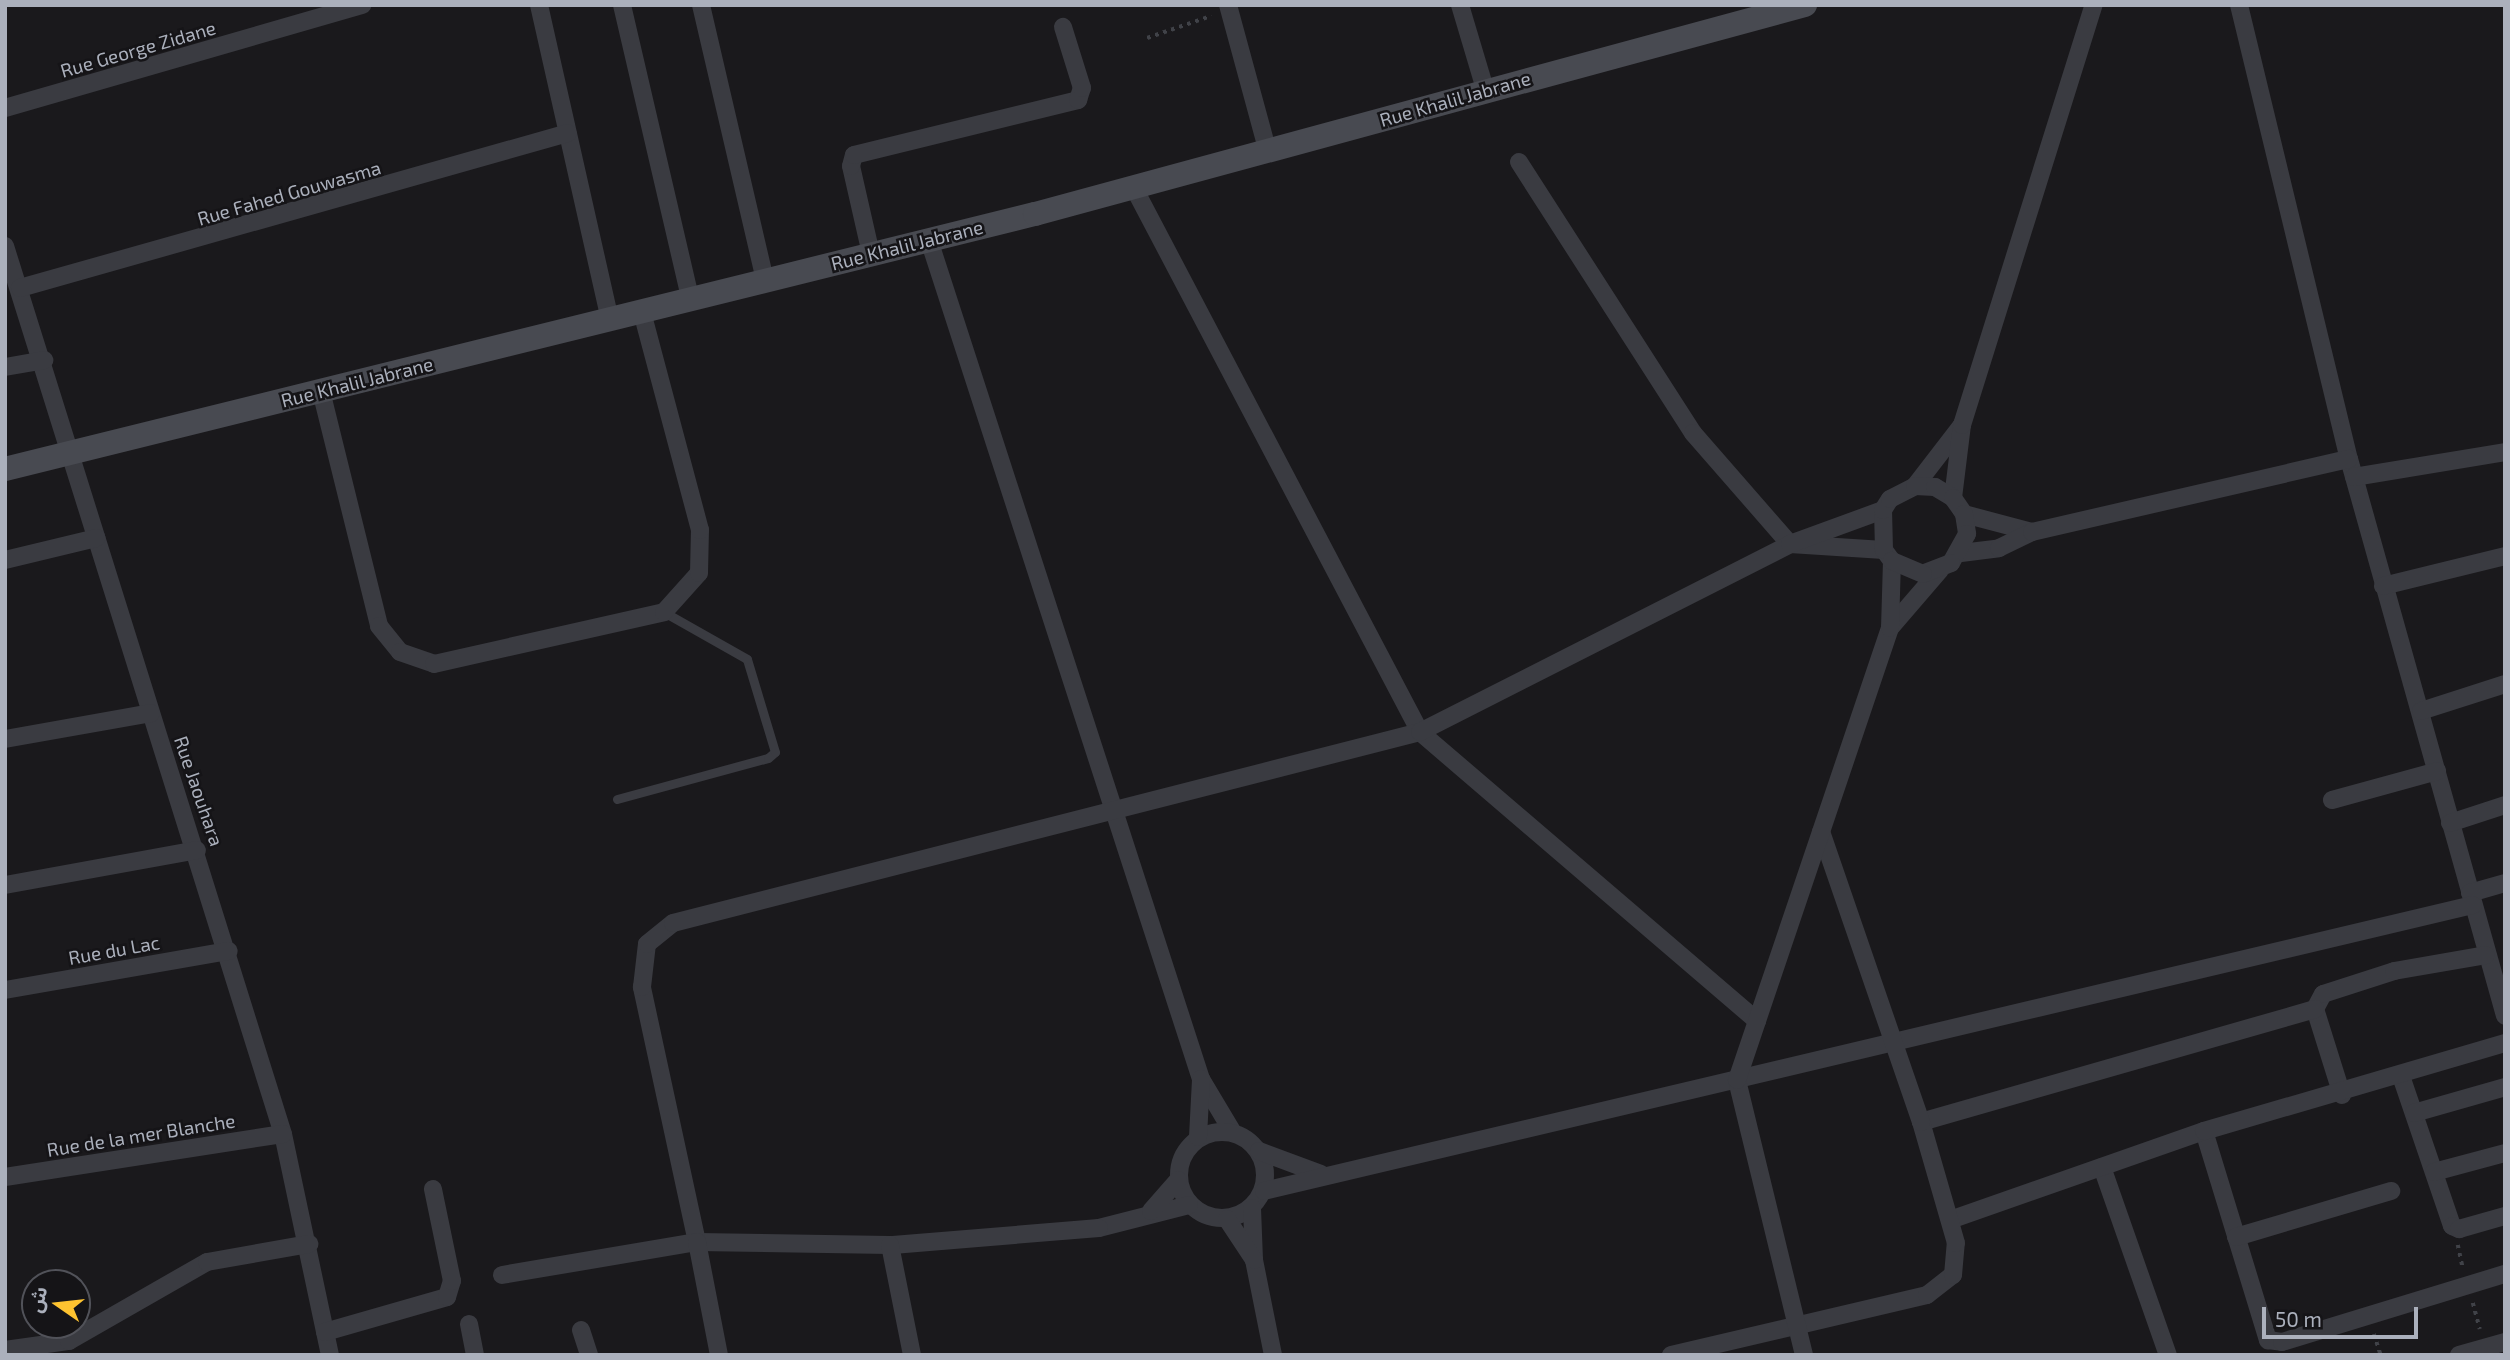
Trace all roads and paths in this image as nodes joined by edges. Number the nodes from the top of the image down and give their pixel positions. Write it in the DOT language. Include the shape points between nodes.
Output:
graph roads {
  1 [pos="362,5"];
  2 [pos="539,5"];
  3 [pos="622,5"];
  4 [pos="701,5"];
  5 [pos="1460,5"];
  6 [pos="1805,5"];
  7 [pos="2094,5"];
  8 [pos="2239,5"];
  9 [pos="1229,8"];
  10 [pos="1063,27"];
  11 [pos="1147,38"];
  12 [pos="1485,89"];
  13 [pos="5,108"];
  14 [pos="568,133"];
  15 [pos="1268,152"];
  16 [pos="1519,162"];
  17 [pos="1134,188"];
  18 [pos="929,240"];
  19 [pos="5,246"];
  20 [pos="871,254"];
  21 [pos="765,279"];
  22 [pos="20,288"];
  23 [pos="690,298"];
  24 [pos="642,312"];
  25 [pos="610,320"];
  26 [pos="44,360"];
  27 [pos="5,367"];
  28 [pos="321,391"];
  29 [pos="1962,425"];
  30 [pos="73,452"];
  31 [pos="2505,452"];
  32 [pos="2349,459"];
  33 [pos="5,469"];
  34 [pos="2354,477"];
  35 [pos="1915,486"];
  36 [pos="1954,498"];
  37 [pos="1883,510"];
  38 [pos="1964,514"];
  39 [pos="2032,533"];
  40 [pos="96,538"];
  41 [pos="1790,544"];
  42 [pos="1961,552"];
  43 [pos="1888,555"];
  44 [pos="2505,556"];
  45 [pos="5,560"];
  46 [pos="1940,570"];
  47 [pos="2383,586"];
  48 [pos="664,612"];
  49 [pos="1889,628"];
  50 [pos="2505,684"];
  51 [pos="2421,711"];
  52 [pos="151,713"];
  53 [pos="1420,732"];
  54 [pos="5,739"];
  55 [pos="2437,771"];
  56 [pos="617,799"];
  57 [pos="2332,800"];
  58 [pos="2505,805"];
  59 [pos="1113,808"];
  60 [pos="2450,823"];
  61 [pos="1821,832"];
  62 [pos="197,850"];
  63 [pos="2505,883"];
  64 [pos="5,885"];
  65 [pos="2471,899"];
  66 [pos="229,951"];
  67 [pos="2486,955"];
  68 [pos="5,990"];
  69 [pos="2315,1009"];
  70 [pos="2505,1016"];
  71 [pos="1757,1021"];
  72 [pos="1895,1042"];
  73 [pos="2505,1043"];
  74 [pos="2401,1076"];
  75 [pos="1201,1079"];
  76 [pos="1737,1080"];
  77 [pos="2505,1087"];
  78 [pos="2342,1094"];
  79 [pos="2414,1113"];
  80 [pos="1922,1122"];
  81 [pos="1232,1131"];
  82 [pos="2204,1131"];
  83 [pos="284,1134"];
  84 [pos="1198,1137"];
  85 [pos="1259,1151"];
  86 [pos="2505,1153"];
  87 [pos="2102,1167"];
  88 [pos="2434,1172"];
  89 [pos="1321,1174"];
  90 [pos="5,1177"];
  91 [pos="1178,1180"];
  92 [pos="433,1189"];
  93 [pos="1264,1191"];
  94 [pos="2391,1191"];
  95 [pos="1189,1205"];
  96 [pos="1252,1208"];
  97 [pos="1151,1211"];
  98 [pos="2505,1216"];
  99 [pos="1227,1220"];
  100 [pos="1950,1220"];
  101 [pos="2236,1237"];
  102 [pos="697,1242"];
  103 [pos="309,1244"];
  104 [pos="890,1245"];
  105 [pos="1254,1260"];
  106 [pos="2505,1274"];
  107 [pos="502,1275"];
  108 [pos="2369,1318"];
  109 [pos="469,1325"];
  110 [pos="1798,1326"];
  111 [pos="581,1330"];
  112 [pos="325,1332"];
  113 [pos="2505,1342"];
  114 [pos="5,1350"];
  115 [pos="330,1355"];
  116 [pos="475,1355"];
  117 [pos="589,1355"];
  118 [pos="719,1355"];
  119 [pos="912,1355"];
  120 [pos="1273,1355"];
  121 [pos="1671,1355"];
  122 [pos="1804,1355"];
  123 [pos="2168,1355"];
  124 [pos="2381,1355"];
  125 [pos="2459,1355"];
  1 -- 13 [label="street, Rue George Zidane"];
  2 -- 14 [label="street"];
  3 -- 23 [label="street"];
  4 -- 21 [label="street"];
  5 -- 12 [label="street"];
  6 -- 12 [label="street, Rue Khalil Jabrane"];
  7 -- 29 [label="street"];
  8 -- 32 [label="street"];
  9 -- 11 [label="path"];
  9 -- 15 [label="street"];
  10 -- 20 [label="street" via="1082,88 1078,100 855,155 851,166"];
  12 -- 15 [label="street, Rue Khalil Jabrane"];
  14 -- 22 [label="street, Rue Fahed Gouwasma"];
  14 -- 25 [label="street"];
  15 -- 17 [label="street, Rue Khalil Jabrane"];
  16 -- 41 [label="street" via="1693,433"];
  17 -- 18 [label="street, Rue Khalil Jabrane"];
  17 -- 53 [label="street"];
  18 -- 20 [label="street, Rue Khalil Jabrane"];
  18 -- 59 [label="street"];
  19 -- 22 [label="street, Rue Jaouhara"];
  20 -- 21 [label="street, Rue Khalil Jabrane"];
  21 -- 23 [label="street, Rue Khalil Jabrane"];
  22 -- 26 [label="street, Rue Jaouhara"];
  23 -- 24 [label="street, Rue Khalil Jabrane"];
  24 -- 25 [label="street, Rue Khalil Jabrane"];
  24 -- 48 [label="street" via="700,530 699,573"];
  25 -- 28 [label="street, Rue Khalil Jabrane"];
  26 -- 27 [label="street"];
  26 -- 30 [label="street, Rue Jaouhara"];
  28 -- 30 [label="street, Rue Khalil Jabrane"];
  28 -- 48 [label="street" via="379,626 400,652 435,664"];
  29 -- 35 [label="street"];
  29 -- 36 [label="street"];
  30 -- 33 [label="street, Rue Khalil Jabrane"];
  30 -- 40 [label="street, Rue Jaouhara"];
  31 -- 34 [label="street"];
  32 -- 34 [label="street"];
  32 -- 39 [label="street"];
  34 -- 47 [label="street"];
  35 -- 36 [label="street" via="1936,487"];
  35 -- 37 [label="street" via="1891,499"];
  36 -- 38 [label="street"];
  37 -- 41 [label="street"];
  37 -- 43 [label="street"];
  38 -- 39 [label="street"];
  38 -- 42 [label="street" via="1967,534"];
  39 -- 42 [label="street" via="1999,548"];
  40 -- 45 [label="street"];
  40 -- 52 [label="street, Rue Jaouhara"];
  41 -- 43 [label="street"];
  41 -- 53 [label="street"];
  42 -- 46 [label="street"];
  43 -- 46 [label="street" via="1915,572"];
  43 -- 49 [label="street"];
  44 -- 47 [label="street"];
  46 -- 49 [label="street"];
  47 -- 51 [label="street"];
  48 -- 56 [label="lane" via="747,659 775,751 768,758"];
  49 -- 61 [label="street"];
  50 -- 51 [label="street"];
  51 -- 55 [label="street"];
  52 -- 54 [label="street"];
  52 -- 62 [label="street, Rue Jaouhara"];
  53 -- 59 [label="street"];
  53 -- 71 [label="street"];
  55 -- 57 [label="street"];
  55 -- 60 [label="street"];
  58 -- 60 [label="street"];
  59 -- 75 [label="street"];
  59 -- 102 [label="street" via="673,923 647,944 642,987"];
  60 -- 65 [label="street"];
  61 -- 71 [label="street"];
  61 -- 72 [label="street"];
  62 -- 64 [label="street"];
  62 -- 66 [label="street, Rue Jaouhara"];
  63 -- 65 [label="street"];
  65 -- 67 [label="street"];
  65 -- 72 [label="street"];
  66 -- 68 [label="street, Rue du Lac"];
  66 -- 83 [label="street, Rue Jaouhara"];
  67 -- 69 [label="street" via="2349,982 2323,994"];
  67 -- 70 [label="street"];
  69 -- 78 [label="street"];
  69 -- 80 [label="street"];
  71 -- 76 [label="street"];
  72 -- 76 [label="street"];
  72 -- 80 [label="street"];
  73 -- 74 [label="street"];
  74 -- 78 [label="street"];
  74 -- 79 [label="street"];
  75 -- 81 [label="street"];
  75 -- 84 [label="street"];
  76 -- 89 [label="street"];
  76 -- 110 [label="street"];
  77 -- 79 [label="street"];
  78 -- 82 [label="street"];
  79 -- 88 [label="street"];
  80 -- 100 [label="street"];
  81 -- 84 [label="street"];
  81 -- 85 [label="street"];
  82 -- 87 [label="street"];
  82 -- 101 [label="street"];
  83 -- 90 [label="street, Rue de la mer Blanche"];
  83 -- 103 [label="street, Rue Jaouhara"];
  84 -- 91 [label="street" via="1182,1156"];
  85 -- 89 [label="street"];
  85 -- 93 [label="street" via="1266,1170"];
  86 -- 88 [label="street"];
  87 -- 100 [label="street"];
  87 -- 123 [label="street"];
  88 -- 98 [label="street" via="2453,1228"];
  89 -- 93 [label="street"];
  91 -- 95 [label="street"];
  91 -- 97 [label="street"];
  92 -- 112 [label="street" via="452,1281 447,1297"];
  93 -- 96 [label="street"];
  94 -- 101 [label="street"];
  95 -- 97 [label="street"];
  95 -- 99 [label="street" via="1206,1217"];
  96 -- 99 [label="street"];
  96 -- 105 [label="street"];
  97 -- 104 [label="street" via="1099,1228"];
  99 -- 105 [label="street"];
  100 -- 110 [label="street" via="1957,1259 1940,1288"];
  101 -- 108 [label="street" via="2268,1340 2282,1342"];
  102 -- 104 [label="street"];
  102 -- 107 [label="street"];
  102 -- 118 [label="street"];
  103 -- 112 [label="street, Rue Jaouhara"];
  103 -- 114 [label="street" via="207,1262 69,1341"];
  104 -- 119 [label="street"];
  105 -- 120 [label="street"];
  106 -- 108 [label="street"];
  108 -- 124 [label="path"];
  109 -- 116 [label="street"];
  110 -- 121 [label="street"];
  110 -- 122 [label="street"];
  111 -- 117 [label="street"];
  112 -- 115 [label="street, Rue Jaouhara"];
  113 -- 125 [label="street"];
}
